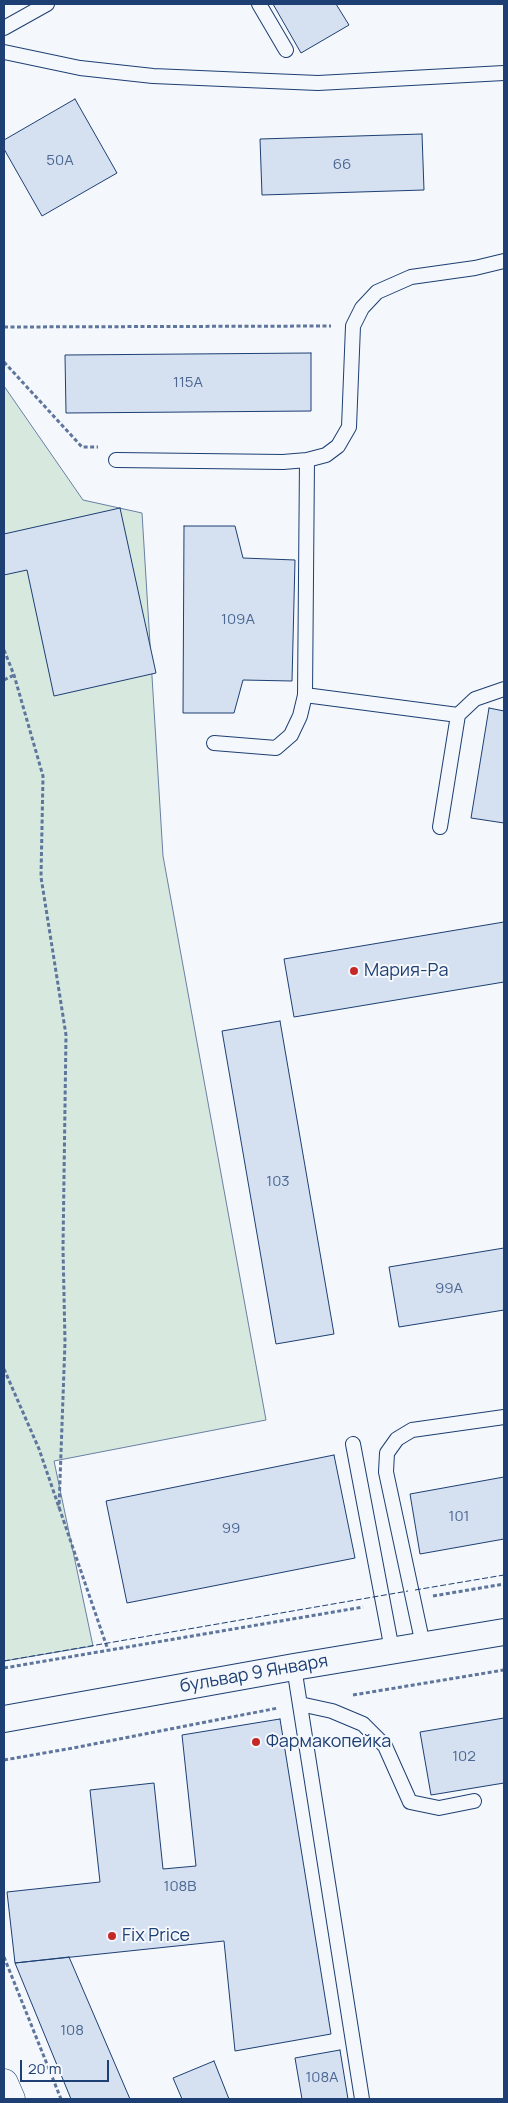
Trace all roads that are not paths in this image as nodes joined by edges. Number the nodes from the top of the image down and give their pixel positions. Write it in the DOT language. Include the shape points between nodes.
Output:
graph roads {
  1 [pos="47,4"];
  2 [pos="259,4"];
  3 [pos="4,28"];
  4 [pos="286,50"];
  5 [pos="4,52"];
  6 [pos="504,73"];
  7 [pos="504,261"];
  8 [pos="116,460"];
  9 [pos="307,460"];
  10 [pos="504,689"];
  11 [pos="305,695"];
  12 [pos="458,715"];
  13 [pos="214,743"];
  14 [pos="440,827"];
  15 [pos="504,1417"];
  16 [pos="353,1444"];
  17 [pos="504,1632"];
  18 [pos="423,1645"];
  19 [pos="392,1650"];
  20 [pos="294,1667"];
  21 [pos="300,1704"];
  22 [pos="4,1718"];
  23 [pos="474,1801"];
  24 [pos="4,2083"];
  25 [pos="11,2099"];
  26 [pos="362,2099"];
  1 -- 3 [label="lane"];
  2 -- 4 [label="lane"];
  5 -- 6 [label="lane" via="80,68 153,76 246,80 318,83"];
  7 -- 9 [label="lane" via="411,277 377,292 362,308 353,326 348,428 338,446 326,455"];
  8 -- 9 [label="lane"];
  9 -- 11 [label="lane"];
  10 -- 12 [label="lane" via="475,699"];
  11 -- 12 [label="lane"];
  11 -- 13 [label="lane" via="291,735 276,748"];
  12 -- 14 [label="lane"];
  15 -- 18 [label="lane" via="412,1430 397,1438 387,1453 386,1472"];
  16 -- 19 [label="lane"];
  17 -- 18 [label="street, бульвар 9 Января"];
  18 -- 19 [label="street, бульвар 9 Января"];
  19 -- 20 [label="street, бульвар 9 Января"];
  20 -- 21 [label="lane"];
  20 -- 22 [label="street, бульвар 9 Января"];
  21 -- 23 [label="lane" via="332,1711 363,1724 386,1746 410,1802 439,1808"];
  21 -- 26 [label="lane"];
  24 -- 25 [label="main road"];
}
